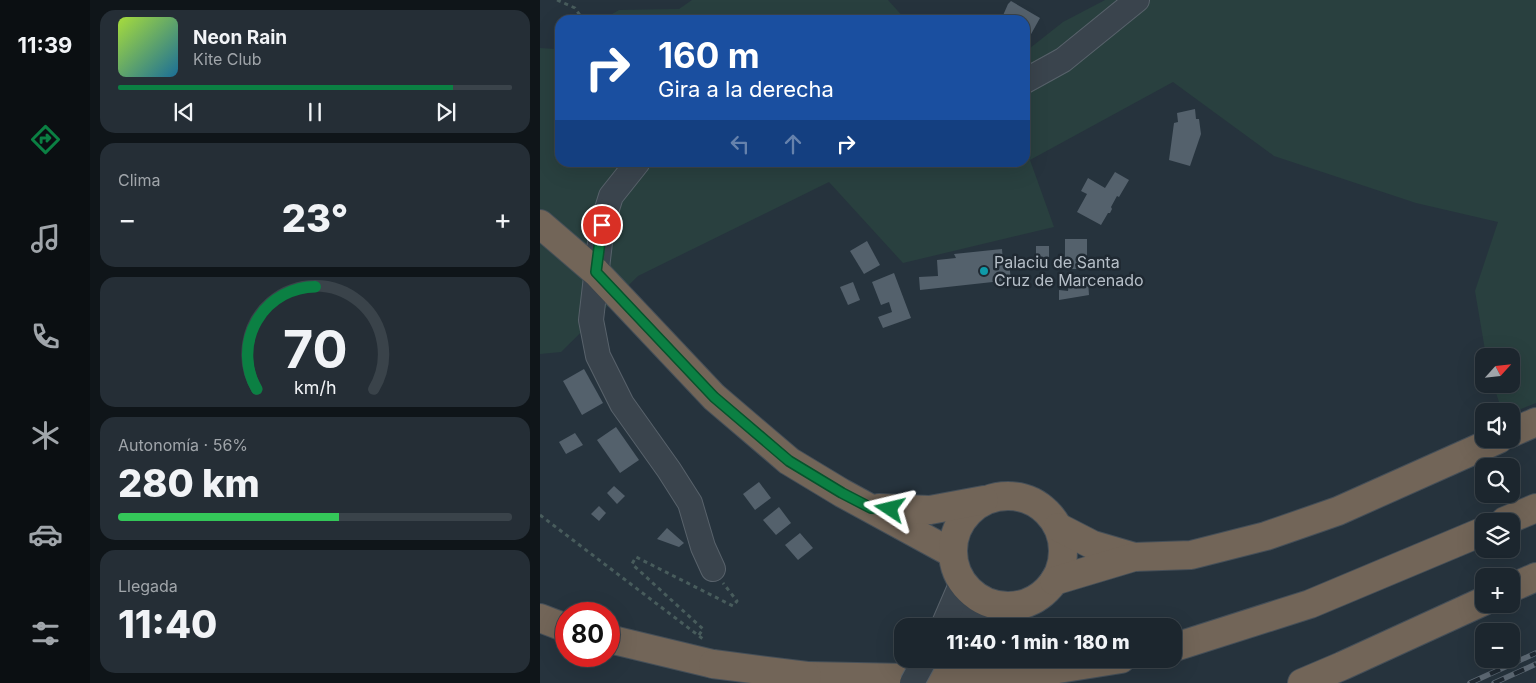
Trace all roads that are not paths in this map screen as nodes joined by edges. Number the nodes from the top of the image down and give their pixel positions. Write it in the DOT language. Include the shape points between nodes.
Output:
graph roads {
  1 [pos="1137,0"];
  2 [pos="1030,78"];
  3 [pos="634,167"];
  4 [pos="540,224"];
  5 [pos="596,272"];
  6 [pos="1536,422"];
  7 [pos="1520,429"];
  8 [pos="1479,448"];
  9 [pos="984,500"];
  10 [pos="871,508"];
  11 [pos="1536,508"];
  12 [pos="1520,515"];
  13 [pos="1058,527"];
  14 [pos="1475,535"];
  15 [pos="952,553"];
  16 [pos="1134,557"];
  17 [pos="713,568"];
  18 [pos="1536,577"];
  19 [pos="1054,581"];
  20 [pos="962,582"];
  21 [pos="1520,584"];
  22 [pos="1475,605"];
  23 [pos="999,606"];
  24 [pos="540,618"];
  25 [pos="946,618"];
  26 [pos="955,618"];
  27 [pos="555,624"];
  28 [pos="620,641"];
  29 [pos="1182,645"];
  30 [pos="920,668"];
  31 [pos="1064,668"];
  32 [pos="912,683"];
  33 [pos="1302,683"];
  1 -- 2 [label="street" via="1063,60"];
  3 -- 5 [label="street" via="611,196 602,225"];
  4 -- 5 [label="highway"];
  5 -- 10 [label="highway" via="714,397 789,461"];
  5 -- 17 [label="street" via="591,320 598,356 622,404 690,503"];
  6 -- 7 [label="highway"];
  8 -- 16 [label="highway" via="1338,511 1266,536 1191,555"];
  9 -- 10 [label="highway" via="930,510"];
  9 -- 13 [label="highway" via="1004,495 1020,496 1048,512"];
  9 -- 15 [label="highway" via="968,512 954,535"];
  10 -- 15 [label="highway"];
  11 -- 12 [label="highway"];
  13 -- 16 [label="highway" via="1093,545"];
  13 -- 19 [label="highway" via="1063,544 1062,565"];
  14 -- 29 [label="highway" via="1310,604"];
  15 -- 20 [label="highway" via="954,567"];
  16 -- 19 [label="highway"];
  18 -- 21 [label="highway"];
  19 -- 23 [label="highway" via="1032,601 1019,606"];
  20 -- 23 [label="highway" via="977,597"];
  20 -- 25 [label="street"];
  22 -- 33 [label="highway"];
  23 -- 26 [label="street" via="975,607"];
  24 -- 27 [label="highway"];
  28 -- 31 [label="highway, bridge" via="710,653 807,676 960,678"];
  30 -- 32 [label="street, bridge"];
}
